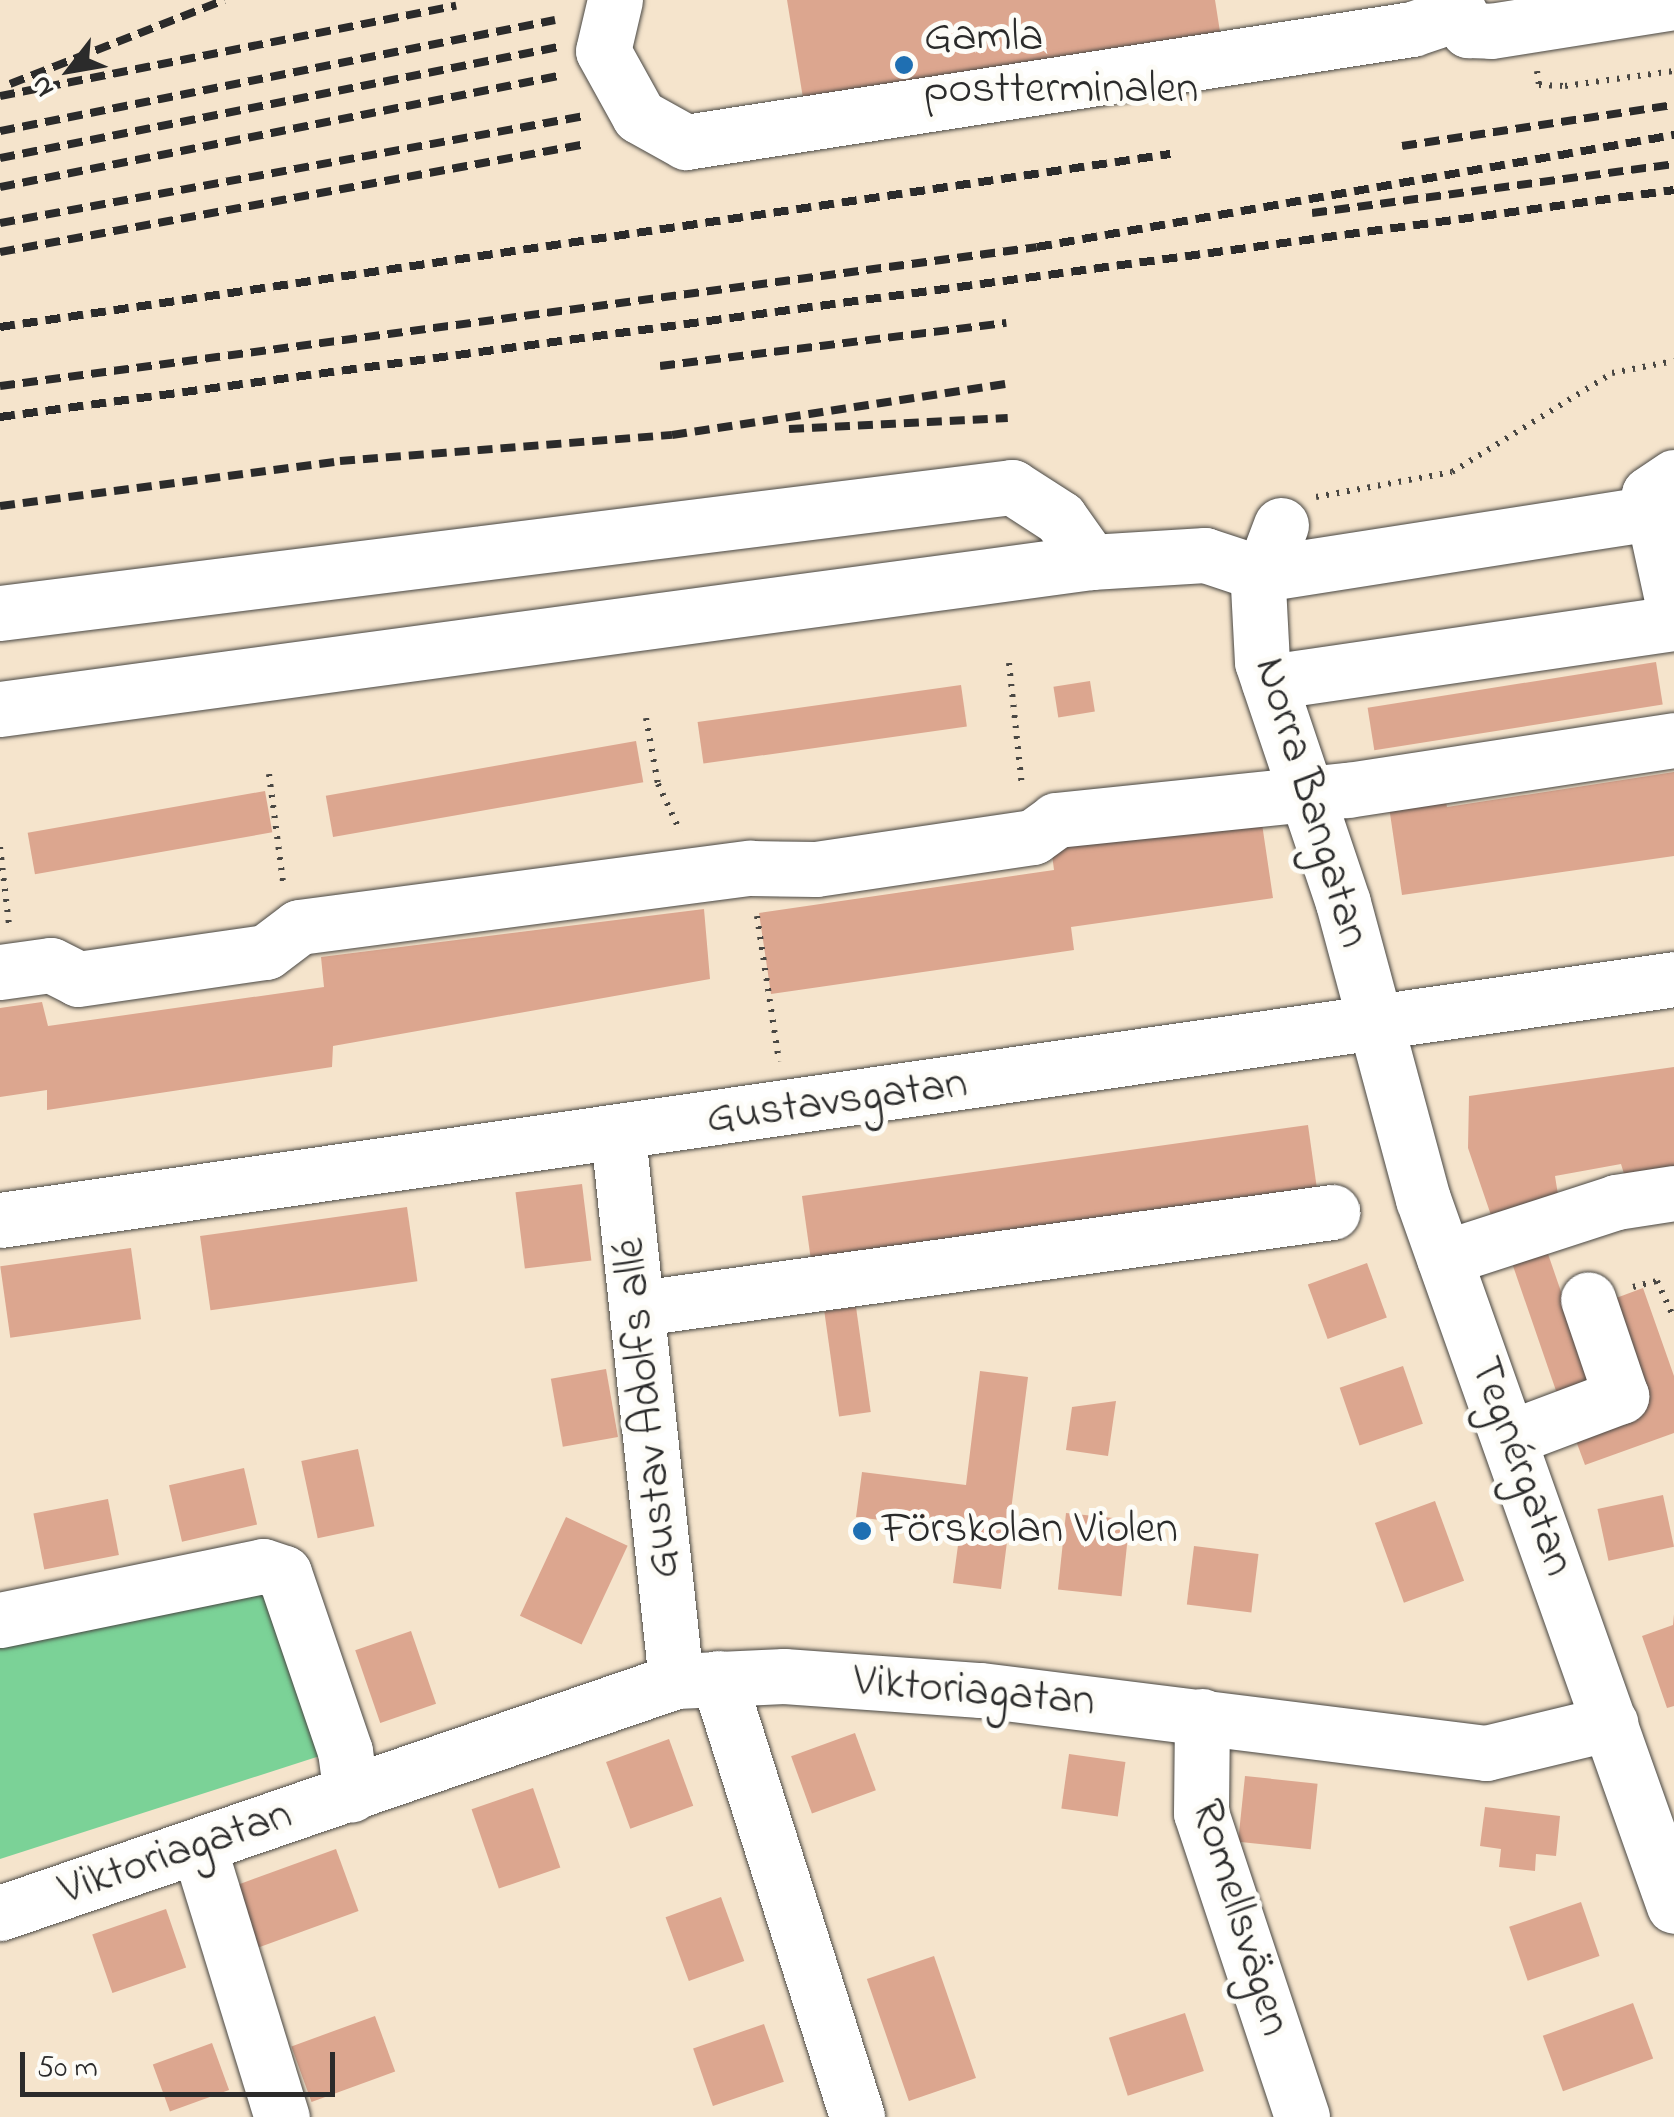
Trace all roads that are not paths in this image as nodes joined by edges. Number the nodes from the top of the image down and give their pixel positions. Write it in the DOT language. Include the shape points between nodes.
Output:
graph roads {
  1 [pos="615,0"];
  2 [pos="1674,2"];
  3 [pos="1454,7"];
  4 [pos="1664,495"];
  5 [pos="1271,549"];
  6 [pos="1090,562"];
  7 [pos="1674,609"];
  8 [pos="0,613"];
  9 [pos="1674,624"];
  10 [pos="1268,682"];
  11 [pos="0,709"];
  12 [pos="1674,740"];
  13 [pos="1306,791"];
  14 [pos="7,971"];
  15 [pos="1674,979"];
  16 [pos="1378,1024"];
  17 [pos="618,1134"];
  18 [pos="1674,1194"];
  19 [pos="1332,1212"];
  20 [pos="0,1220"];
  21 [pos="1444,1258"];
  22 [pos="1588,1299"];
  23 [pos="640,1308"];
  24 [pos="1509,1438"];
  25 [pos="0,1620"];
  26 [pos="697,1680"];
  27 [pos="1202,1716"];
  28 [pos="1610,1723"];
  29 [pos="351,1795"];
  30 [pos="1657,1814"];
  31 [pos="199,1848"];
  32 [pos="1674,1906"];
  33 [pos="0,1913"];
  34 [pos="282,2117"];
  35 [pos="857,2117"];
  36 [pos="1302,2117"];
  1 -- 3 [label="street" via="603,51 639,116 686,142 1412,29"];
  2 -- 3 [label="street" via="1468,30"];
  4 -- 5 [label="street"];
  4 -- 7 [label="street"];
  5 -- 6 [label="street"];
  5 -- 10 [label="street, Norra Bangatan" via="1256,626"];
  6 -- 8 [label="street" via="1060,518 1012,487"];
  6 -- 11 [label="street"];
  9 -- 10 [label="street"];
  10 -- 13 [label="street, Norra Bangatan"];
  12 -- 13 [label="street"];
  13 -- 14 [label="street" via="1056,820 1027,838 816,869 725,871 290,934 266,952 78,979 51,965"];
  13 -- 16 [label="street, Norra Bangatan"];
  15 -- 16 [label="street, Gustavsgatan"];
  16 -- 17 [label="street, Gustavsgatan"];
  16 -- 21 [label="street, Tegnérgatan"];
  17 -- 20 [label="street, Gustavsgatan"];
  17 -- 23 [label="street, Gustav Adolfs allé"];
  18 -- 21 [label="street" via="1616,1202"];
  19 -- 23 [label="street"];
  21 -- 24 [label="street, Tegnérgatan"];
  22 -- 24 [label="street" via="1621,1396"];
  23 -- 26 [label="street, Gustav Adolfs allé"];
  24 -- 28 [label="street, Tegnérgatan"];
  25 -- 29 [label="street, Viktoriagatan" via="263,1566 284,1573 346,1751"];
  26 -- 27 [label="street, Viktoriagatan" via="981,1690"];
  26 -- 29 [label="street, Viktoriagatan"];
  26 -- 35 [label="street, Gustav Adolfs allé"];
  27 -- 28 [label="street, Viktoriagatan" via="1486,1753"];
  27 -- 36 [label="street, Romellsvägen" via="1201,1813"];
  28 -- 30 [label="street, Tegnérgatan"];
  29 -- 31 [label="street, Viktoriagatan"];
  30 -- 32 [label="street, Tegnérgatan"];
  31 -- 33 [label="street, Viktoriagatan"];
  31 -- 34 [label="street"];
}
